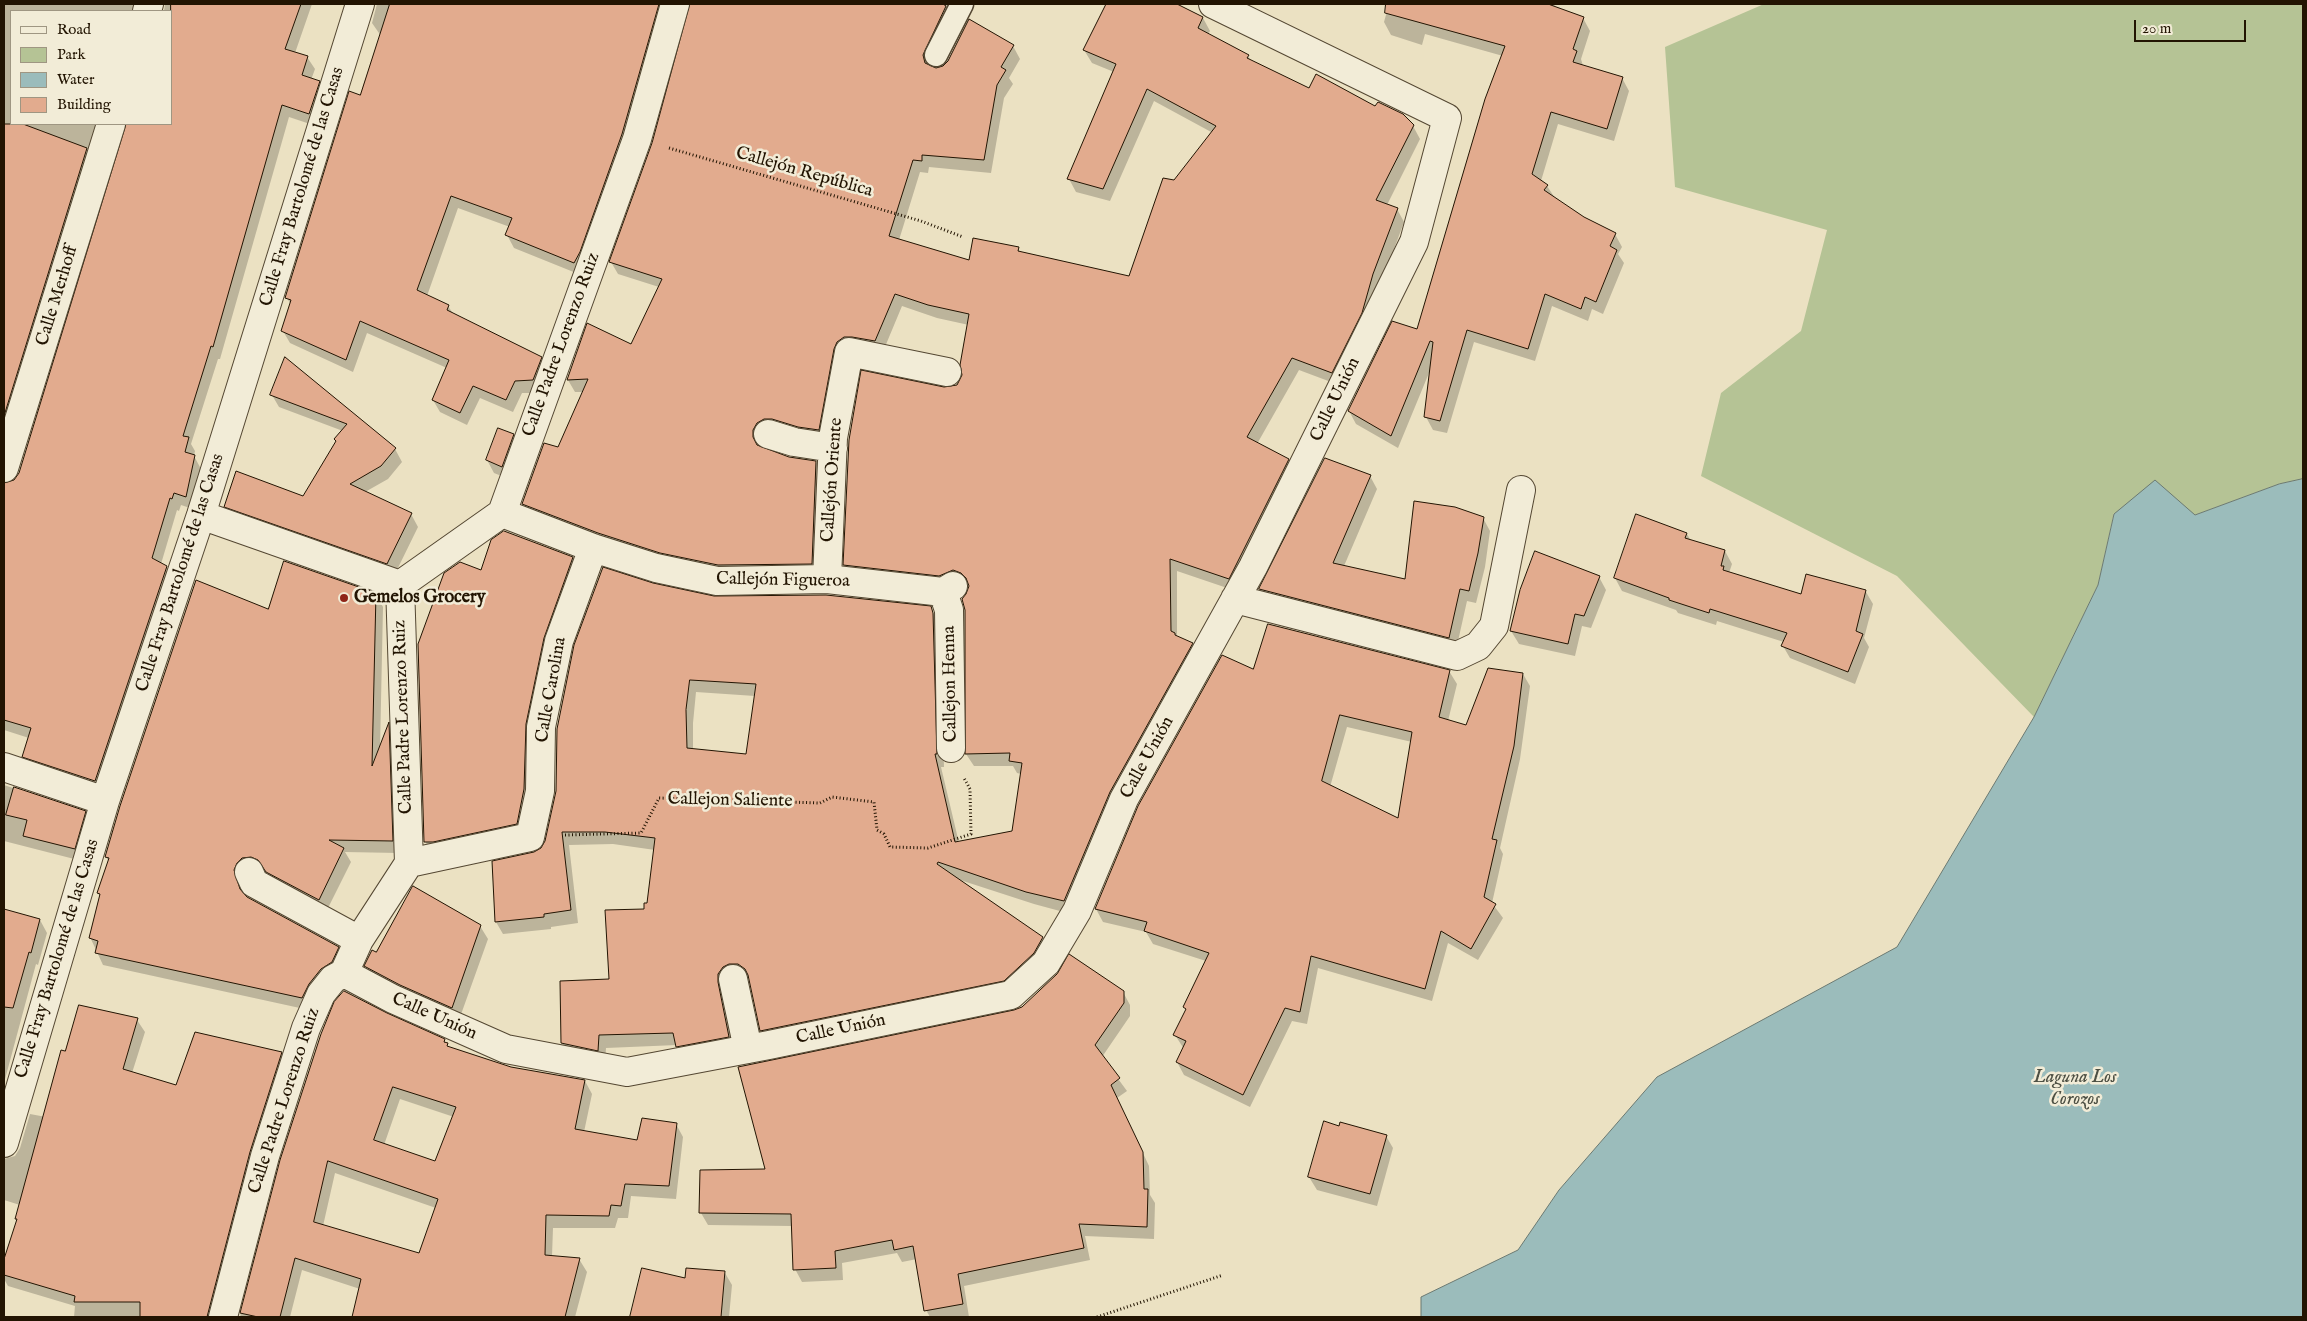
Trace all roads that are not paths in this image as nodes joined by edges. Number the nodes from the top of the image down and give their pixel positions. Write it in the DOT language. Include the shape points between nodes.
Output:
graph roads {
  1 [pos="360,4"];
  2 [pos="676,4"];
  3 [pos="962,4"];
  4 [pos="1213,4"];
  5 [pos="936,55"];
  6 [pos="112,125"];
  7 [pos="947,372"];
  8 [pos="768,434"];
  9 [pos="833,448"];
  10 [pos="4,468"];
  11 [pos="1521,490"];
  12 [pos="502,513"];
  13 [pos="201,515"];
  14 [pos="593,548"];
  15 [pos="827,579"];
  16 [pos="400,585"];
  17 [pos="948,589"];
  18 [pos="1234,599"];
  19 [pos="951,748"];
  20 [pos="4,767"];
  21 [pos="105,801"];
  22 [pos="409,862"];
  23 [pos="249,872"];
  24 [pos="359,940"];
  25 [pos="344,973"];
  26 [pos="733,979"];
  27 [pos="748,1049"];
  28 [pos="4,1142"];
  29 [pos="223,1317"];
  1 -- 13 [label="street, Calle Fray Bartolomé de las Casas"];
  2 -- 12 [label="street, Calle Padre Lorenzo Ruiz" via="637,139"];
  3 -- 5 [label="lane"];
  4 -- 18 [label="street, Calle Unión" via="1447,118 1414,242 1253,567"];
  6 -- 10 [label="street, Calle Merhoff"];
  7 -- 9 [label="street, Callejón Oriente" via="849,352"];
  8 -- 9 [label="street"];
  9 -- 15 [label="street, Callejón Oriente"];
  11 -- 18 [label="street" via="1494,626 1478,646 1457,656"];
  12 -- 14 [label="street, Callejón Figueroa"];
  12 -- 16 [label="street"];
  13 -- 16 [label="street"];
  13 -- 21 [label="street, Calle Fray Bartolomé de las Casas"];
  14 -- 15 [label="street, Callejón Figueroa" via="656,568 718,581"];
  14 -- 22 [label="street, Calle Carolina" via="559,641 541,727 540,791 530,837"];
  15 -- 17 [label="street, Callejón Figueroa"];
  16 -- 22 [label="street, Calle Padre Lorenzo Ruiz"];
  17 -- 19 [label="street, Callejon Henna"];
  18 -- 27 [label="street, Calle Unión" via="1124,799 1077,911 1046,963 1012,995"];
  20 -- 21 [label="street"];
  21 -- 28 [label="street, Calle Fray Bartolomé de las Casas"];
  22 -- 24 [label="street, Calle Padre Lorenzo Ruiz"];
  23 -- 24 [label="street" via="254,883"];
  24 -- 25 [label="street, Calle Padre Lorenzo Ruiz"];
  25 -- 27 [label="street, Calle Unión" via="393,999 506,1049 627,1072"];
  25 -- 29 [label="street, Calle Padre Lorenzo Ruiz" via="332,979 321,994 306,1028 264,1156"];
  26 -- 27 [label="street"];
}
